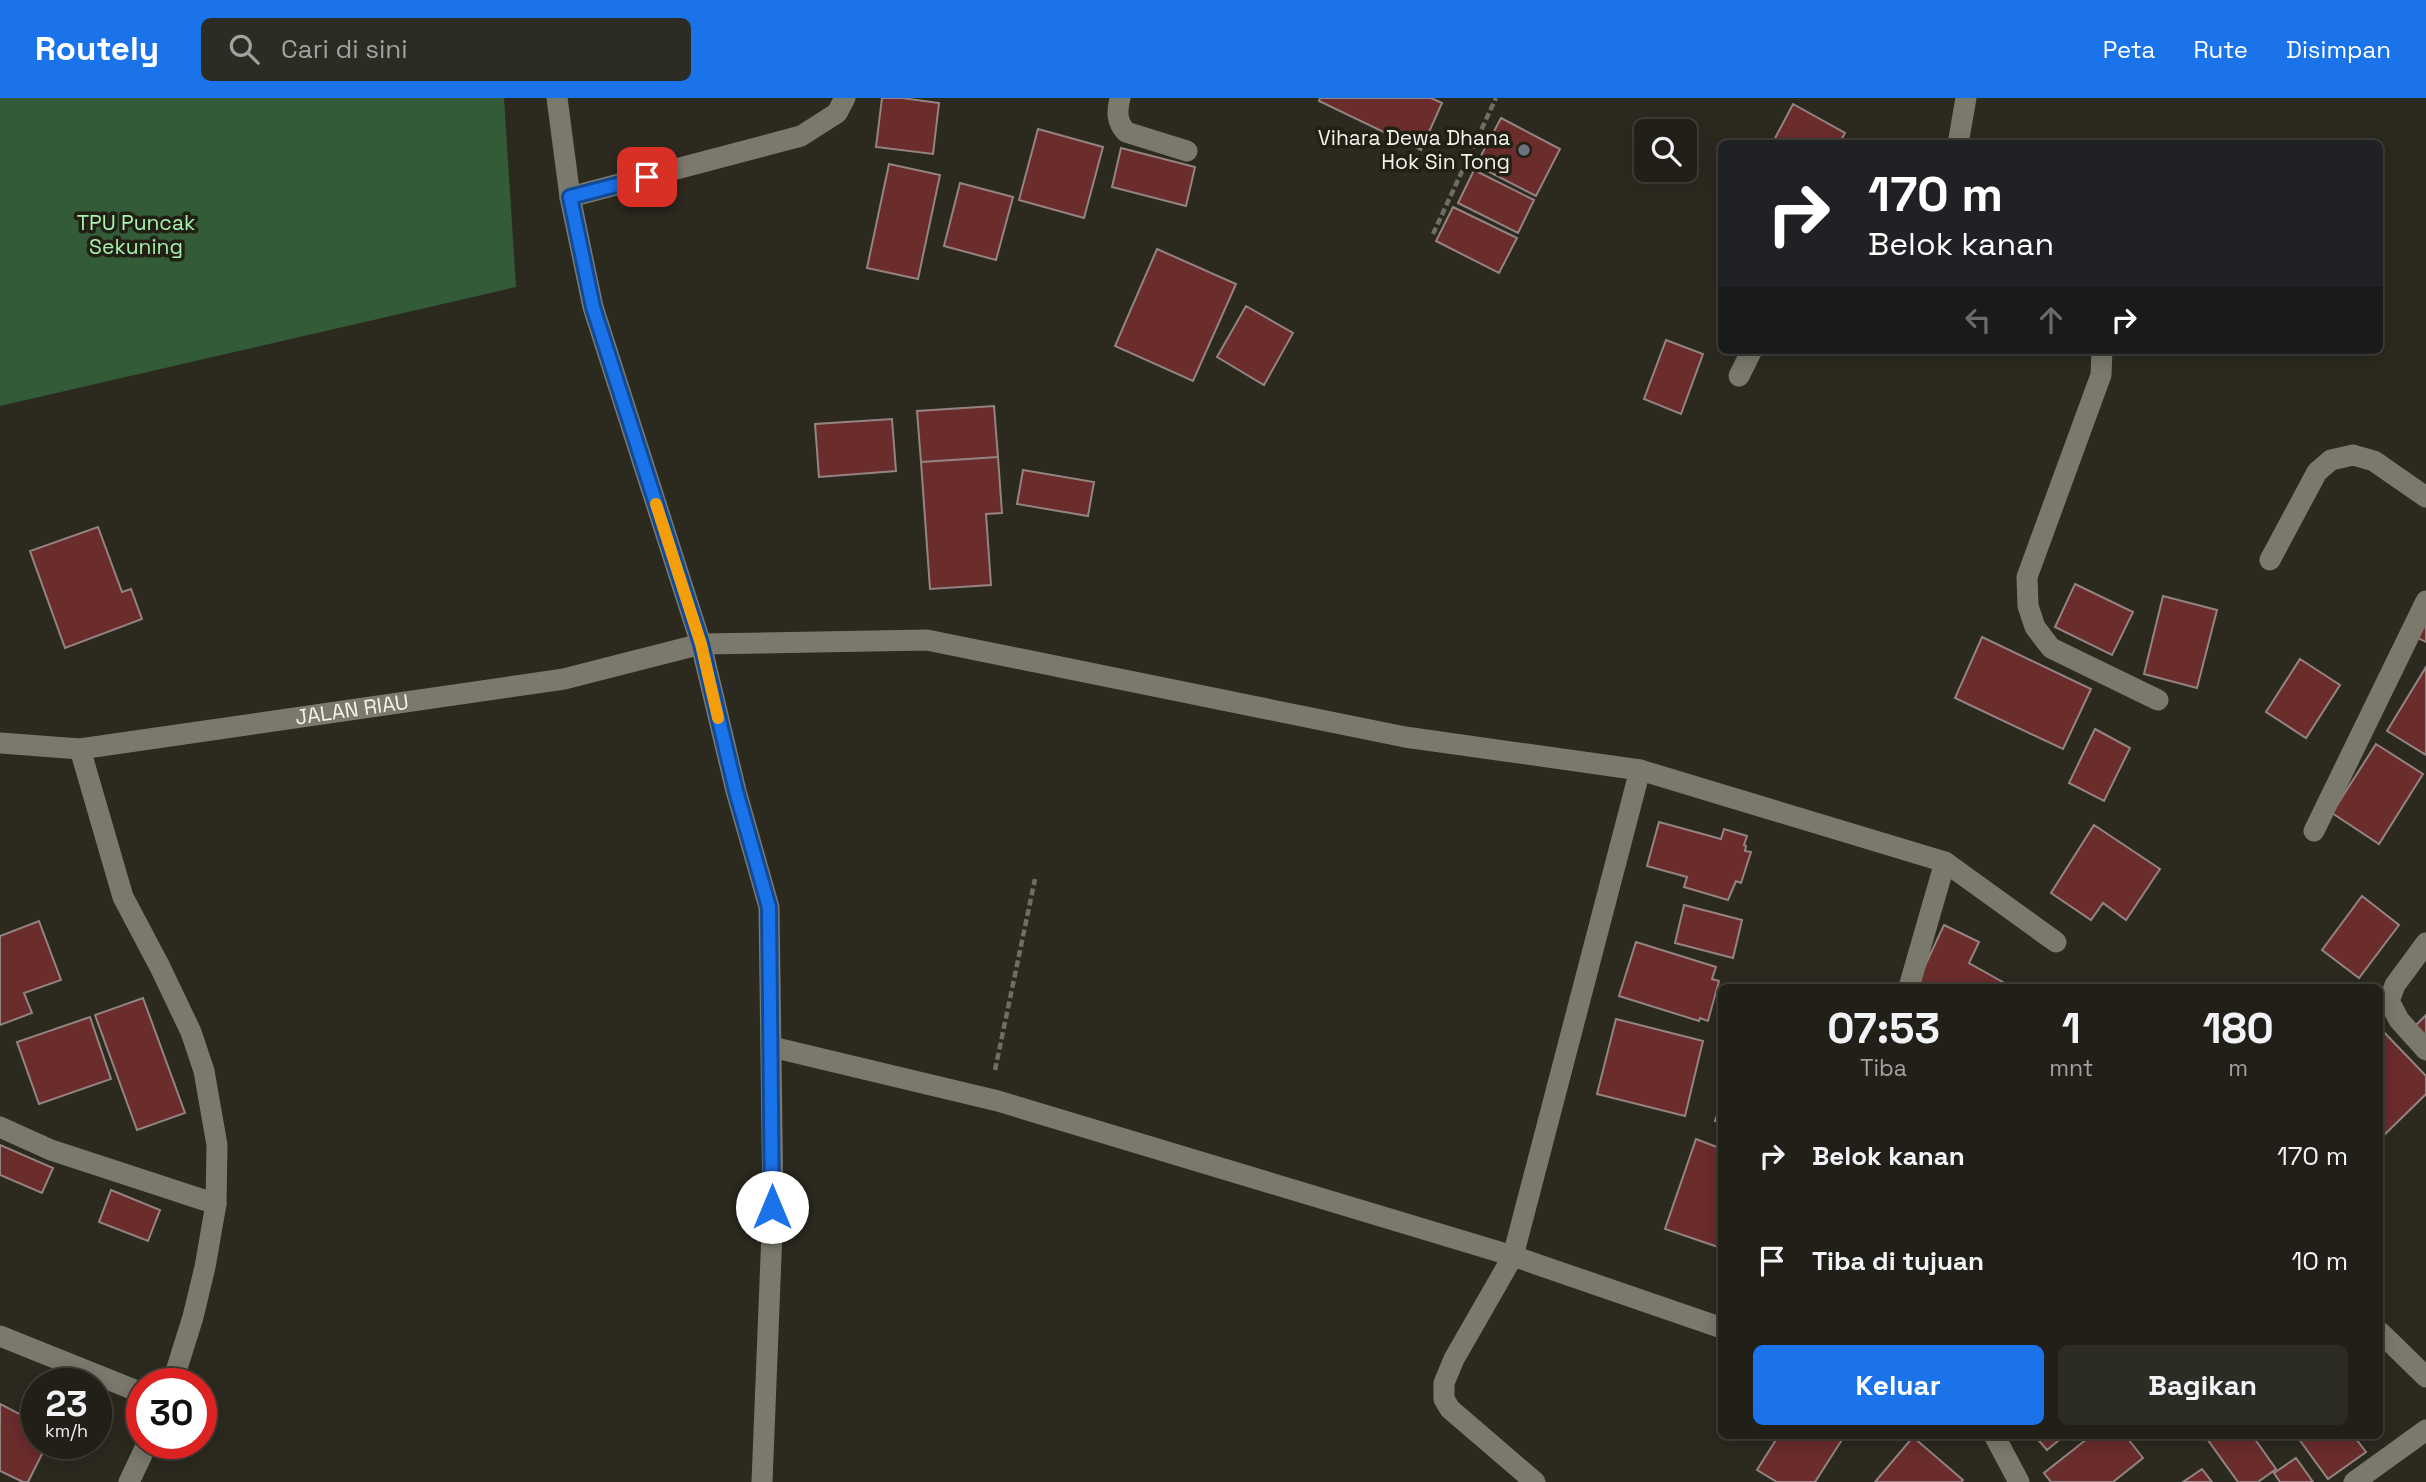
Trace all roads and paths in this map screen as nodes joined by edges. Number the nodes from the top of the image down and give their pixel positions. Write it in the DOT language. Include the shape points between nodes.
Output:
graph roads {
  1 [pos="557,98"];
  2 [pos="845,98"];
  3 [pos="1120,98"];
  4 [pos="1496,98"];
  5 [pos="1966,98"];
  6 [pos="1959,140"];
  7 [pos="1187,151"];
  8 [pos="570,197"];
  9 [pos="1433,234"];
  10 [pos="1750,354"];
  11 [pos="2102,354"];
  12 [pos="1739,376"];
  13 [pos="2426,497"];
  14 [pos="2270,559"];
  15 [pos="2426,601"];
  16 [pos="701,644"];
  17 [pos="2158,700"];
  18 [pos="0,743"];
  19 [pos="80,749"];
  20 [pos="1640,770"];
  21 [pos="2314,831"];
  22 [pos="1945,862"];
  23 [pos="1035,879"];
  24 [pos="2056,942"];
  25 [pos="2426,943"];
  26 [pos="1910,984"];
  27 [pos="772,1046"];
  28 [pos="2426,1050"];
  29 [pos="989,1099"];
  30 [pos="0,1127"];
  31 [pos="215,1204"];
  32 [pos="1513,1256"];
  33 [pos="1718,1327"];
  34 [pos="2383,1335"];
  35 [pos="0,1336"];
  36 [pos="177,1368"];
  37 [pos="2426,1377"];
  38 [pos="126,1387"];
  39 [pos="2426,1430"];
  40 [pos="1996,1439"];
  41 [pos="140,1459"];
  42 [pos="129,1482"];
  43 [pos="762,1482"];
  44 [pos="1535,1482"];
  45 [pos="2019,1482"];
  46 [pos="2354,1482"];
  1 -- 8 [label="street"];
  2 -- 8 [label="street" via="838,113 801,136"];
  3 -- 7 [label="street" via="1116,112 1126,132"];
  4 -- 9 [label="path"];
  5 -- 6 [label="street"];
  8 -- 16 [label="street" via="593,307"];
  10 -- 12 [label="street"];
  11 -- 17 [label="street" via="2101,375 2027,577 2028,606 2035,627 2050,648"];
  13 -- 14 [label="street" via="2374,461 2353,455 2330,460 2317,472"];
  15 -- 21 [label="street"];
  16 -- 19 [label="street, JALAN RIAU" via="564,679"];
  16 -- 20 [label="street, JALAN RIAU" via="927,640 1405,737"];
  16 -- 27 [label="street" via="769,907"];
  18 -- 19 [label="street, JALAN RIAU"];
  19 -- 31 [label="street" via="123,897 181,1010 204,1071 216,1145"];
  20 -- 22 [label="street, JALAN RIAU"];
  20 -- 32 [label="street"];
  22 -- 24 [label="street, JALAN RIAU"];
  22 -- 26 [label="street"];
  23 -- 29 [label="path"];
  25 -- 28 [label="street" via="2395,985 2389,1002"];
  27 -- 29 [label="street"];
  27 -- 43 [label="street" via="772,1207"];
  29 -- 32 [label="street"];
  30 -- 31 [label="street" via="51,1150"];
  31 -- 36 [label="street" via="202,1280"];
  32 -- 33 [label="street"];
  32 -- 44 [label="street" via="1454,1359 1444,1383 1444,1399"];
  34 -- 37 [label="street"];
  35 -- 38 [label="street"];
  39 -- 46 [label="street"];
  40 -- 45 [label="street"];
  41 -- 42 [label="street"];
}
